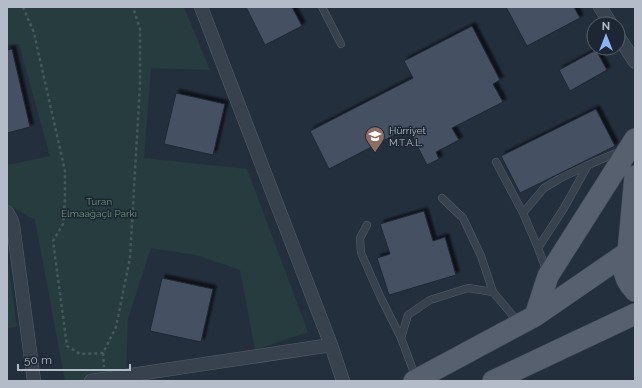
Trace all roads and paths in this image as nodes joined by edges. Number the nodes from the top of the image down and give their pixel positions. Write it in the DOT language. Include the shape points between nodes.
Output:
graph roads {
  1 [pos="23,7"];
  2 [pos="133,7"];
  3 [pos="201,7"];
  4 [pos="322,7"];
  5 [pos="600,7"];
  6 [pos="606,16"];
  7 [pos="341,44"];
  8 [pos="626,48"];
  9 [pos="635,62"];
  10 [pos="631,145"];
  11 [pos="496,162"];
  12 [pos="588,165"];
  13 [pos="635,176"];
  14 [pos="442,198"];
  15 [pos="7,212"];
  16 [pos="523,213"];
  17 [pos="366,224"];
  18 [pos="538,248"];
  19 [pos="631,248"];
  20 [pos="548,276"];
  21 [pos="635,291"];
  22 [pos="493,292"];
  23 [pos="635,314"];
  24 [pos="528,321"];
  25 [pos="401,338"];
  26 [pos="331,345"];
  27 [pos="415,380"];
  28 [pos="34,381"];
  29 [pos="91,381"];
  30 [pos="343,381"];
  31 [pos="493,381"];
  1 -- 2 [label="path" via="34,33 65,171 63,224 53,241 66,346 80,354 103,354 116,327 130,258 140,84 140,30"];
  3 -- 26 [label="street"];
  4 -- 7 [label="lane"];
  5 -- 6 [label="street"];
  8 -- 9 [label="street"];
  10 -- 12 [label="lane"];
  10 -- 20 [label="main road"];
  11 -- 16 [label="lane"];
  12 -- 16 [label="lane" via="544,188"];
  12 -- 18 [label="lane"];
  13 -- 19 [label="main road"];
  14 -- 22 [label="lane" via="463,218 481,256"];
  15 -- 28 [label="street" via="13,225"];
  16 -- 18 [label="lane"];
  17 -- 25 [label="lane" via="360,238 361,253"];
  18 -- 20 [label="lane"];
  19 -- 21 [label="main road" via="624,260 624,272"];
  19 -- 24 [label="main road"];
  20 -- 24 [label="main road"];
  22 -- 24 [label="lane"];
  22 -- 25 [label="lane" via="468,288 430,300 408,315"];
  23 -- 31 [label="main road"];
  24 -- 27 [label="main road"];
  25 -- 27 [label="lane"];
  26 -- 29 [label="street"];
  26 -- 30 [label="street"];
}
